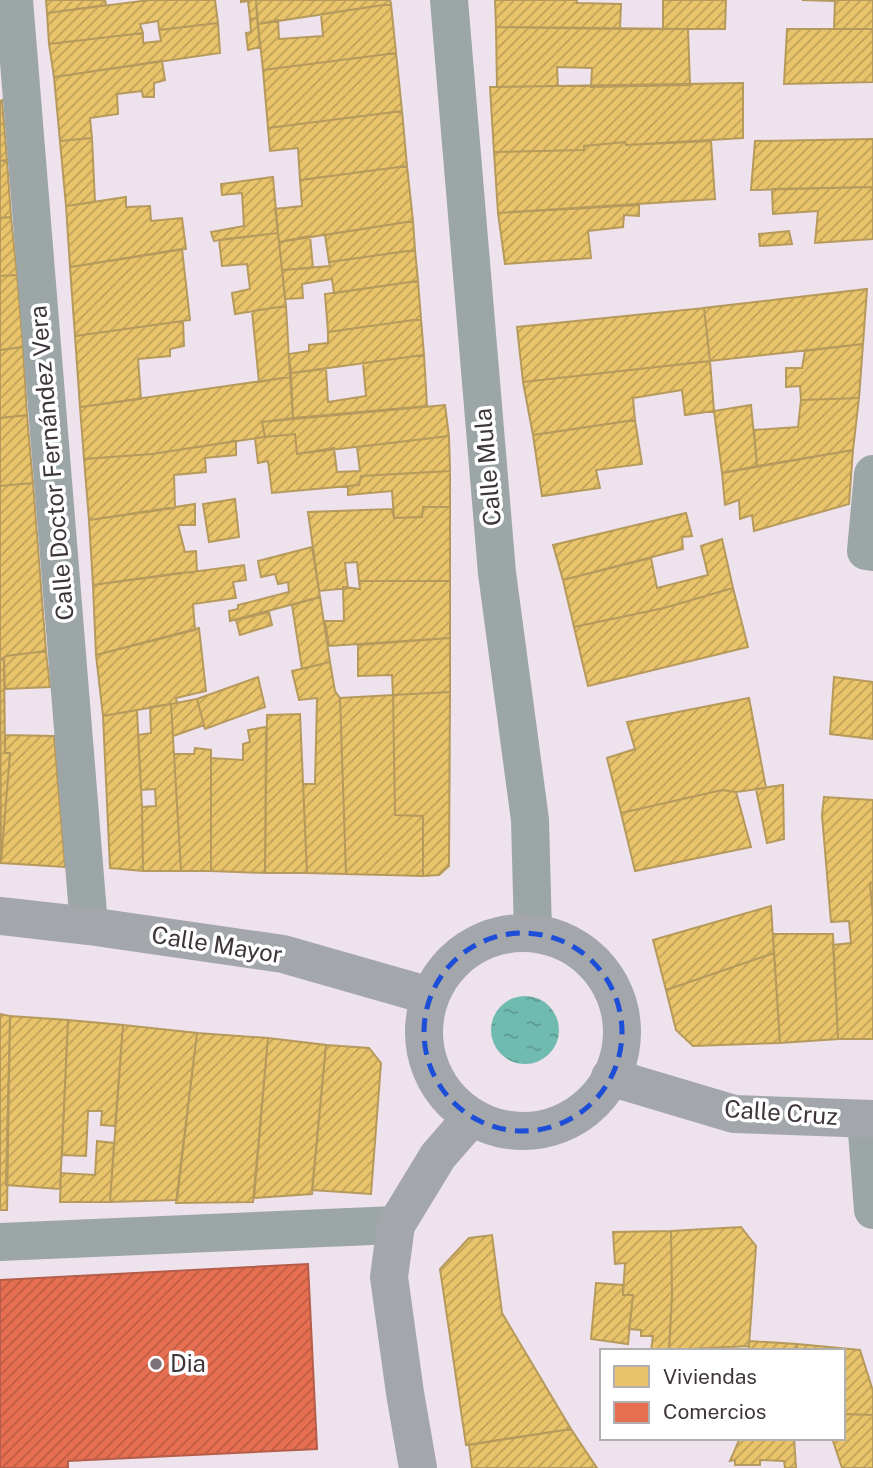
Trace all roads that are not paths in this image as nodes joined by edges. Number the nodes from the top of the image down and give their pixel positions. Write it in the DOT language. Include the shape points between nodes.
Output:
graph roads {
  1 [pos="14,0"];
  2 [pos="449,0"];
  3 [pos="873,474"];
  4 [pos="873,552"];
  5 [pos="0,916"];
  6 [pos="89,926"];
  7 [pos="533,932"];
  8 [pos="430,996"];
  9 [pos="610,1077"];
  10 [pos="472,1117"];
  11 [pos="870,1119"];
  12 [pos="873,1210"];
  13 [pos="396,1225"];
  14 [pos="0,1242"];
  15 [pos="418,1468"];
  1 -- 6 [label="street, Calle Doctor Fernández Vera"];
  2 -- 7 [label="street, Calle Mula" via="497,573 530,820"];
  3 -- 4 [label="street" via="866,551"];
  5 -- 6 [label="main road, Calle Mayor"];
  6 -- 8 [label="main road, Calle Mayor" via="283,954"];
  7 -- 8 [label="main road" via="499,935 470,947 446,968"];
  7 -- 9 [label="main road" via="566,941 594,961 613,989 622,1023 620,1057"];
  8 -- 10 [label="main road" via="423,1026 426,1058 439,1087"];
  9 -- 10 [label="main road" via="606,1088 582,1113 551,1128 519,1132 488,1126"];
  9 -- 11 [label="main road, Calle Cruz" via="734,1114"];
  10 -- 13 [label="main road" via="438,1156"];
  11 -- 12 [label="street"];
  13 -- 14 [label="street"];
  13 -- 15 [label="main road" via="389,1277"];
}
